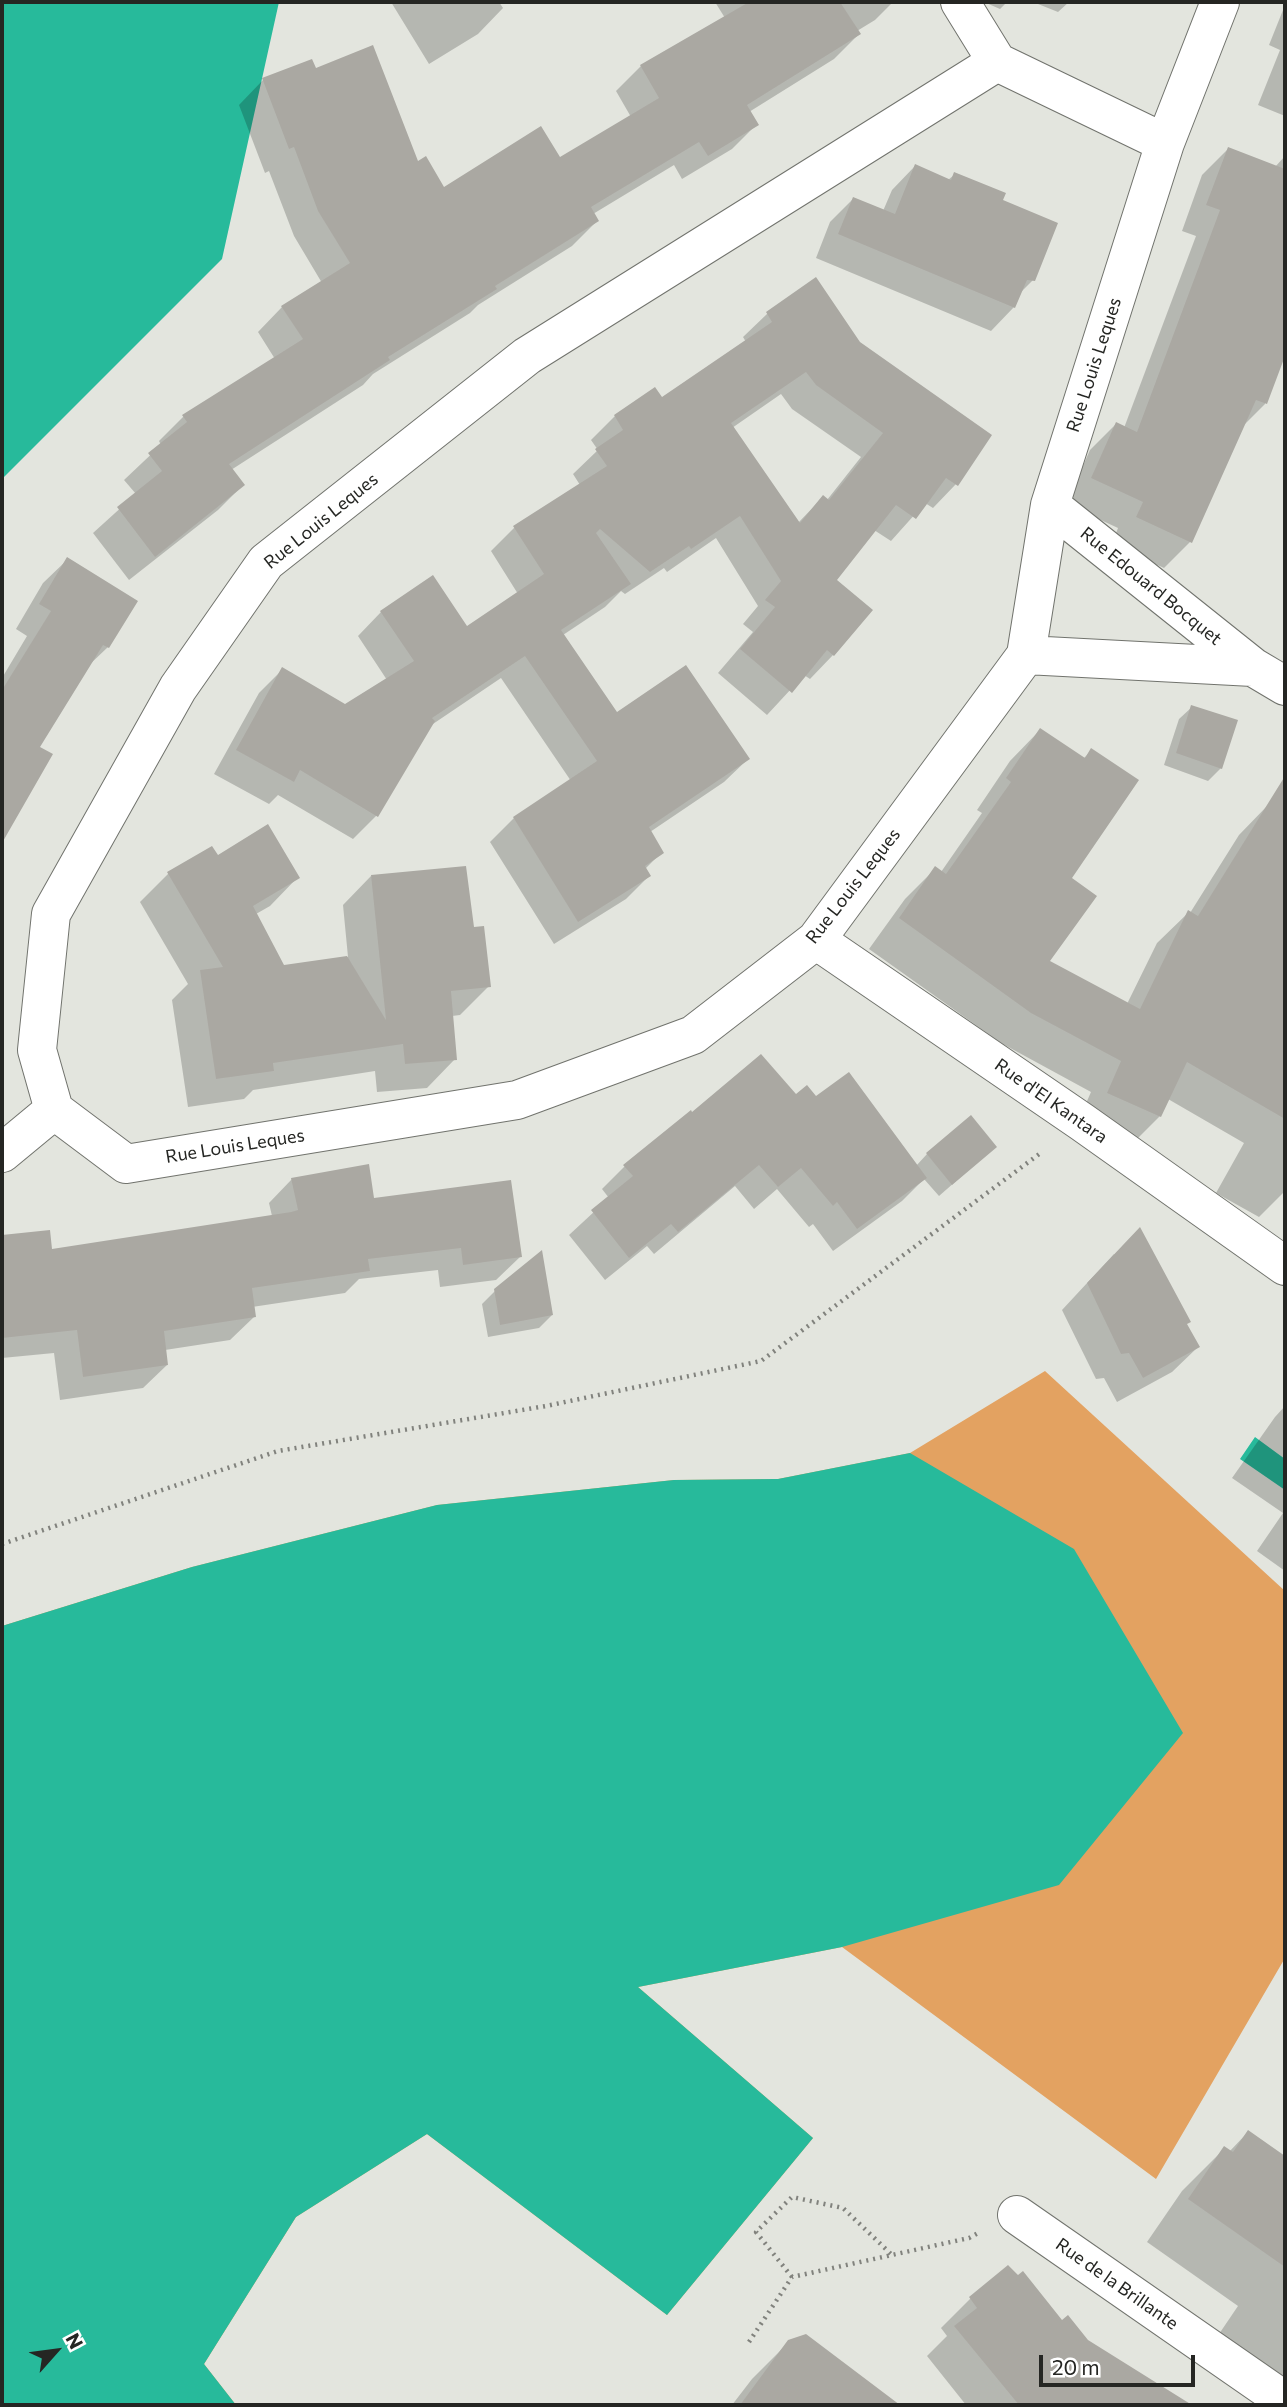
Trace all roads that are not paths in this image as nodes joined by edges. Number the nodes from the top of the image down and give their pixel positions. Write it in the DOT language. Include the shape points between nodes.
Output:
graph roads {
  1 [pos="960,2"];
  2 [pos="1220,2"];
  3 [pos="997,62"];
  4 [pos="1165,144"];
  5 [pos="1050,505"];
  6 [pos="1026,655"];
  7 [pos="1253,667"];
  8 [pos="1285,686"];
  9 [pos="816,940"];
  10 [pos="54,1110"];
  11 [pos="2,1153"];
  12 [pos="1285,1266"];
  13 [pos="1017,2215"];
  14 [pos="1285,2400"];
  1 -- 3 [label="street"];
  2 -- 4 [label="street, Rue Louis Leques"];
  3 -- 4 [label="street"];
  3 -- 10 [label="street, Rue Louis Leques" via="527,356 266,562 178,688 51,914 37,1050"];
  4 -- 5 [label="street, Rue Louis Leques"];
  5 -- 6 [label="street, Rue Louis Leques"];
  5 -- 7 [label="street, Rue Edouard Bocquet"];
  6 -- 7 [label="street, Rue Edouard Bocquet"];
  6 -- 9 [label="street, Rue Louis Leques"];
  7 -- 8 [label="street, Rue Edouard Bocquet"];
  9 -- 10 [label="street, Rue Louis Leques" via="693,1035 517,1100 126,1164"];
  9 -- 12 [label="street, Rue d'El Kantara"];
  10 -- 11 [label="street"];
  13 -- 14 [label="street, Rue de la Brillante"];
}
